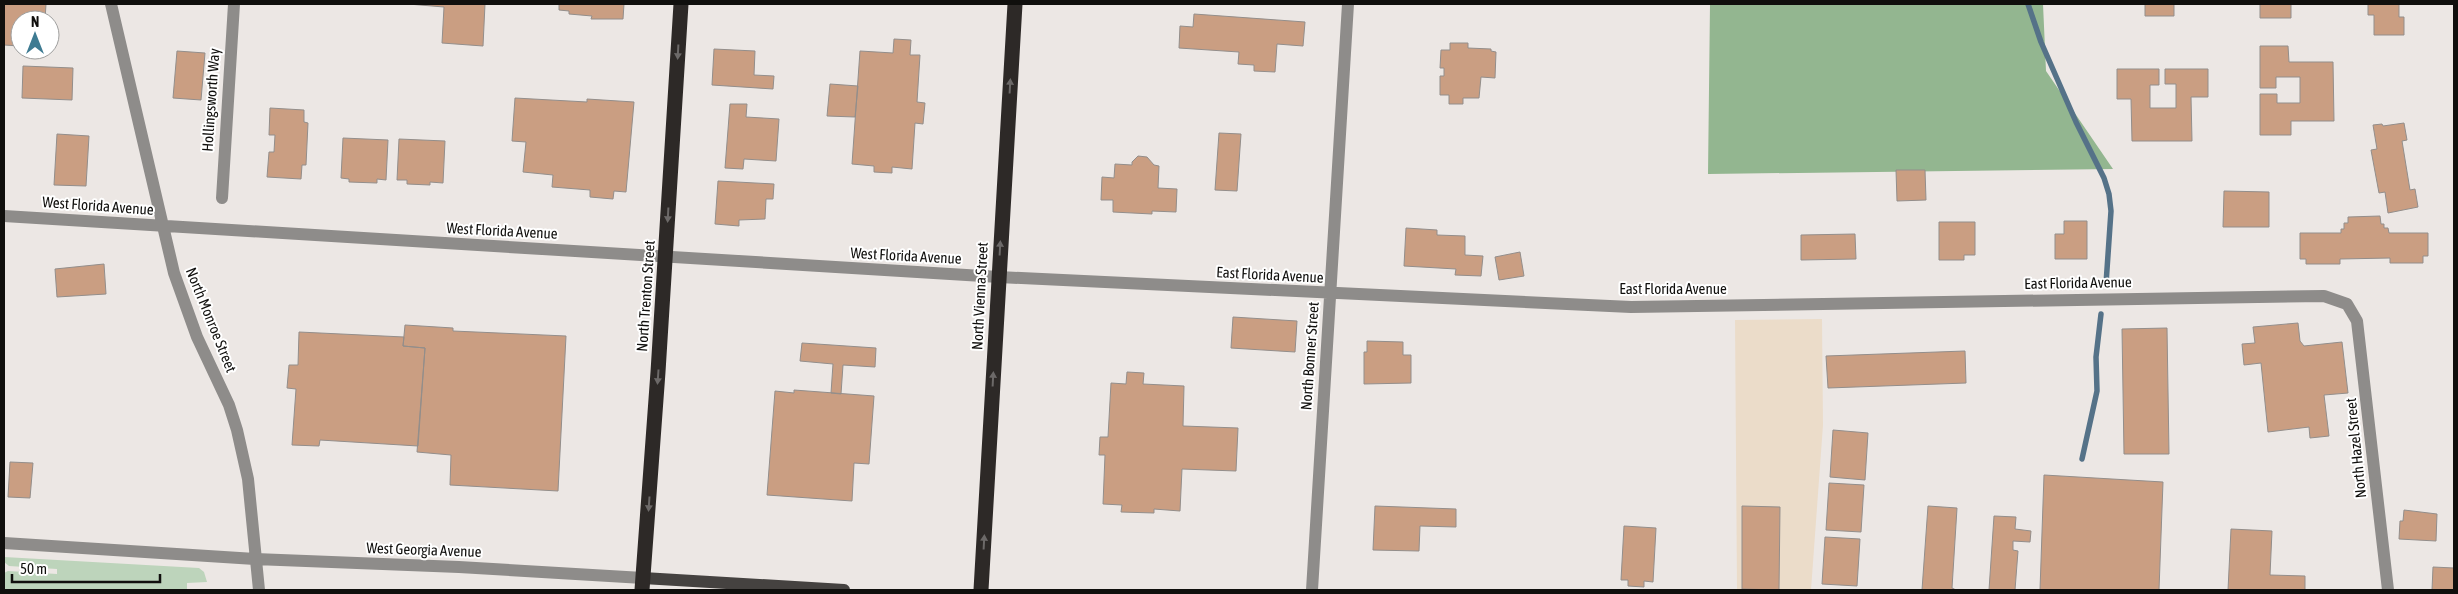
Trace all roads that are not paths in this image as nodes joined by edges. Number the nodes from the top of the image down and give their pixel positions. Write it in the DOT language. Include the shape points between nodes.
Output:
graph roads {
  1 [pos="111,4"];
  2 [pos="234,4"];
  3 [pos="681,4"];
  4 [pos="1015,4"];
  5 [pos="1348,4"];
  6 [pos="222,198"];
  7 [pos="4,216"];
  8 [pos="164,226"];
  9 [pos="666,257"];
  10 [pos="998,277"];
  11 [pos="1330,294"];
  12 [pos="2347,304"];
  13 [pos="4,543"];
  14 [pos="255,559"];
  15 [pos="643,584"];
  16 [pos="260,590"];
  17 [pos="844,590"];
  18 [pos="981,590"];
  19 [pos="1312,590"];
  20 [pos="2388,590"];
  1 -- 8 [label="street, North Monroe Street"];
  2 -- 6 [label="street, Hollingsworth Way"];
  3 -- 9 [label="highway, North Trenton Street, one-way"];
  10 -- 4 [label="highway, North Vienna Street, one-way"];
  5 -- 11 [label="street, North Bonner Street"];
  7 -- 8 [label="street, West Florida Avenue"];
  8 -- 9 [label="street, West Florida Avenue"];
  8 -- 14 [label="street, North Monroe Street" via="182,299 229,404 237,430 251,499"];
  9 -- 10 [label="street, West Florida Avenue"];
  9 -- 15 [label="highway, North Trenton Street, one-way"];
  10 -- 11 [label="street, East Florida Avenue"];
  18 -- 10 [label="highway, North Vienna Street, one-way"];
  11 -- 12 [label="street, East Florida Avenue" via="1631,307 2310,296 2334,298"];
  11 -- 19 [label="street, North Bonner Street"];
  12 -- 20 [label="street, North Hazel Street" via="2356,316 2360,337"];
  13 -- 14 [label="street, West Georgia Avenue"];
  14 -- 15 [label="street, West Georgia Avenue" via="459,567"];
  14 -- 16 [label="street, North Monroe Street"];
  15 -- 17 [label="main road, West Georgia Avenue"];
}
